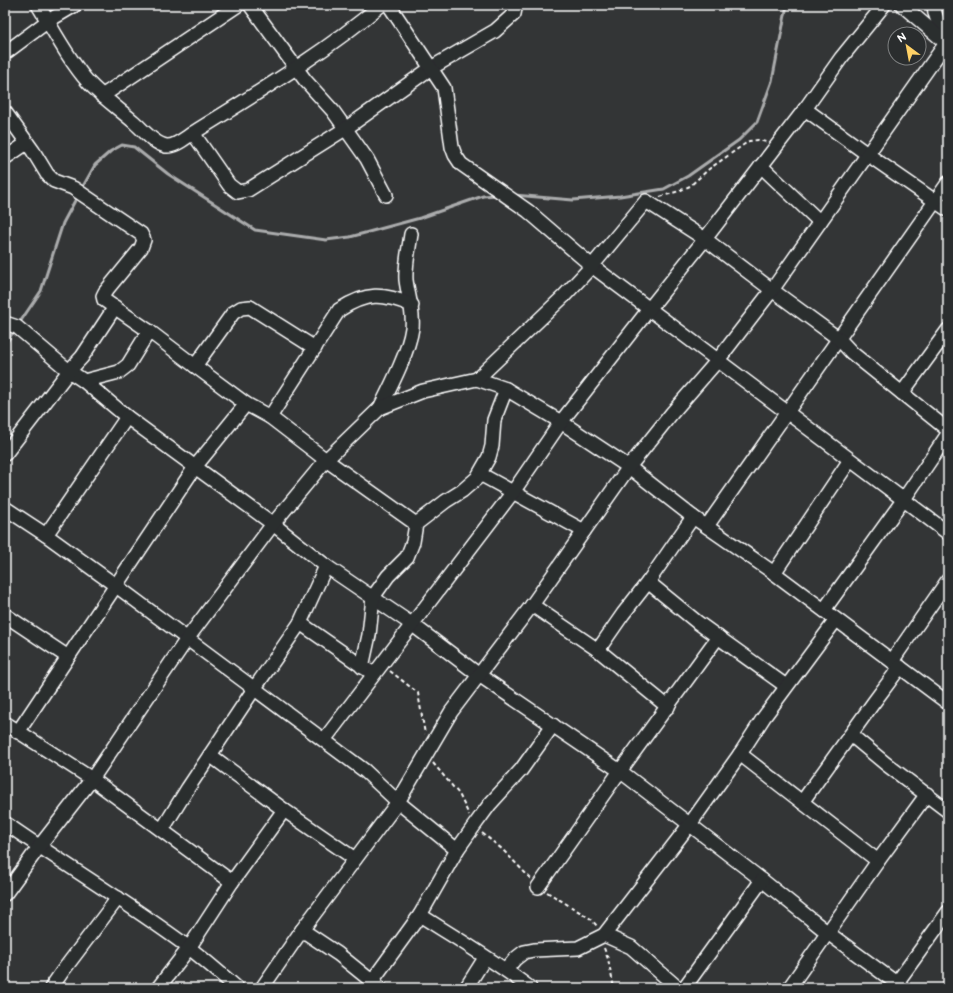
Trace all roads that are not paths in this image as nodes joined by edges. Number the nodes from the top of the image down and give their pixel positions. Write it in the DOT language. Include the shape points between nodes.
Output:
graph roads {
  1 [pos="38,5"];
  2 [pos="75,5"];
  3 [pos="238,5"];
  4 [pos="250,5"];
  5 [pos="381,5"];
  6 [pos="389,5"];
  7 [pos="511,5"];
  8 [pos="884,5"];
  9 [pos="902,5"];
  10 [pos="934,5"];
  11 [pos="48,21"];
  12 [pos="947,44"];
  13 [pos="5,53"];
  14 [pos="431,68"];
  15 [pos="297,69"];
  16 [pos="102,96"];
  17 [pos="804,109"];
  18 [pos="5,112"];
  19 [pos="345,129"];
  20 [pos="193,133"];
  21 [pos="27,143"];
  22 [pos="867,154"];
  23 [pos="5,158"];
  24 [pos="761,166"];
  25 [pos="948,183"];
  26 [pos="386,195"];
  27 [pos="935,201"];
  28 [pos="948,210"];
  29 [pos="820,222"];
  30 [pos="411,234"];
  31 [pos="705,239"];
  32 [pos="592,266"];
  33 [pos="772,290"];
  34 [pos="412,306"];
  35 [pos="115,307"];
  36 [pos="650,308"];
  37 [pos="5,323"];
  38 [pos="948,330"];
  39 [pos="149,331"];
  40 [pos="839,339"];
  41 [pos="315,348"];
  42 [pos="718,360"];
  43 [pos="194,366"];
  44 [pos="69,371"];
  45 [pos="477,379"];
  46 [pos="84,381"];
  47 [pos="506,389"];
  48 [pos="902,393"];
  49 [pos="246,404"];
  50 [pos="380,408"];
  51 [pos="788,412"];
  52 [pos="127,417"];
  53 [pos="270,417"];
  54 [pos="561,422"];
  55 [pos="948,430"];
  56 [pos="948,434"];
  57 [pos="5,454"];
  58 [pos="326,460"];
  59 [pos="850,460"];
  60 [pos="195,467"];
  61 [pos="629,467"];
  62 [pos="480,474"];
  63 [pos="512,492"];
  64 [pos="904,499"];
  65 [pos="5,508"];
  66 [pos="693,517"];
  67 [pos="273,524"];
  68 [pos="416,524"];
  69 [pos="707,526"];
  70 [pos="584,531"];
  71 [pos="948,533"];
  72 [pos="46,535"];
  73 [pos="326,566"];
  74 [pos="774,573"];
  75 [pos="948,580"];
  76 [pos="648,582"];
  77 [pos="115,585"];
  78 [pos="373,597"];
  79 [pos="532,605"];
  80 [pos="824,610"];
  81 [pos="5,614"];
  82 [pos="836,620"];
  83 [pos="300,623"];
  84 [pos="413,624"];
  85 [pos="718,637"];
  86 [pos="187,639"];
  87 [pos="598,650"];
  88 [pos="68,657"];
  89 [pos="896,664"];
  90 [pos="362,667"];
  91 [pos="378,669"];
  92 [pos="479,675"];
  93 [pos="786,686"];
  94 [pos="254,689"];
  95 [pos="948,703"];
  96 [pos="668,707"];
  97 [pos="5,723"];
  98 [pos="553,725"];
  99 [pos="18,732"];
  100 [pos="851,735"];
  101 [pos="324,740"];
  102 [pos="740,754"];
  103 [pos="210,755"];
  104 [pos="620,771"];
  105 [pos="92,779"];
  106 [pos="927,794"];
  107 [pos="398,802"];
  108 [pos="802,802"];
  109 [pos="284,810"];
  110 [pos="948,810"];
  111 [pos="5,823"];
  112 [pos="690,824"];
  113 [pos="162,830"];
  114 [pos="39,847"];
  115 [pos="457,850"];
  116 [pos="355,859"];
  117 [pos="878,861"];
  118 [pos="762,880"];
  119 [pos="232,882"];
  120 [pos="538,886"];
  121 [pos="5,894"];
  122 [pos="118,898"];
  123 [pos="948,912"];
  124 [pos="420,915"];
  125 [pos="302,930"];
  126 [pos="828,933"];
  127 [pos="602,936"];
  128 [pos="189,948"];
  129 [pos="485,958"];
  130 [pos="506,970"];
  131 [pos="376,984"];
  132 [pos="897,986"];
  133 [pos="51,988"];
  134 [pos="158,988"];
  135 [pos="237,988"];
  136 [pos="262,988"];
  137 [pos="466,988"];
  138 [pos="530,988"];
  139 [pos="678,988"];
  140 [pos="684,988"];
  141 [pos="789,988"];
  1 -- 11 [label="street"];
  2 -- 11 [label="street"];
  3 -- 16 [label="street"];
  4 -- 15 [label="street"];
  5 -- 15 [label="street"];
  6 -- 14 [label="street"];
  7 -- 14 [label="street" via="515,9 508,21"];
  8 -- 17 [label="street" via="840,58"];
  9 -- 12 [label="street"];
  10 -- 12 [label="street"];
  11 -- 13 [label="street"];
  11 -- 16 [label="street" via="75,66"];
  12 -- 22 [label="street"];
  14 -- 19 [label="street"];
  14 -- 32 [label="street" via="444,88 452,147 461,164 528,211"];
  15 -- 19 [label="street"];
  15 -- 20 [label="street"];
  16 -- 20 [label="street" via="160,144 172,146"];
  17 -- 22 [label="street"];
  17 -- 24 [label="street"];
  18 -- 21 [label="street"];
  19 -- 20 [label="street" via="248,190 238,192 230,185"];
  19 -- 26 [label="street" via="367,159"];
  21 -- 23 [label="street"];
  21 -- 35 [label="street" via="54,181 73,188 141,234 144,240 141,248 103,296 104,300"];
  22 -- 27 [label="street"];
  22 -- 29 [label="street"];
  24 -- 29 [label="street"];
  24 -- 31 [label="street"];
  25 -- 27 [label="street"];
  27 -- 28 [label="street"];
  27 -- 40 [label="street"];
  29 -- 33 [label="street"];
  30 -- 34 [label="street" via="406,272"];
  31 -- 32 [label="street" via="646,201"];
  31 -- 33 [label="street"];
  31 -- 36 [label="street"];
  32 -- 36 [label="street"];
  32 -- 45 [label="street"];
  33 -- 40 [label="street"];
  33 -- 42 [label="street"];
  34 -- 41 [label="street" via="381,295 350,303 339,310"];
  34 -- 50 [label="street" via="412,329 408,345"];
  35 -- 39 [label="street"];
  35 -- 44 [label="street" via="82,357"];
  36 -- 42 [label="street"];
  36 -- 54 [label="street"];
  37 -- 44 [label="street" via="17,327"];
  38 -- 48 [label="street"];
  39 -- 43 [label="street"];
  39 -- 46 [label="street" via="128,365 119,372"];
  40 -- 48 [label="street" via="852,354"];
  40 -- 51 [label="street"];
  41 -- 43 [label="street" via="250,307 241,308 233,313"];
  41 -- 53 [label="street"];
  42 -- 51 [label="street"];
  42 -- 61 [label="street"];
  43 -- 49 [label="street"];
  44 -- 46 [label="street"];
  44 -- 57 [label="street"];
  45 -- 47 [label="street"];
  45 -- 50 [label="street" via="423,391"];
  46 -- 52 [label="street"];
  47 -- 54 [label="street"];
  47 -- 62 [label="street" via="494,420 492,446"];
  48 -- 55 [label="street"];
  49 -- 53 [label="street"];
  49 -- 60 [label="street"];
  50 -- 58 [label="street"];
  51 -- 59 [label="street"];
  51 -- 69 [label="street"];
  52 -- 60 [label="street"];
  52 -- 72 [label="street"];
  53 -- 58 [label="street"];
  54 -- 61 [label="street"];
  54 -- 63 [label="street"];
  56 -- 64 [label="street"];
  58 -- 67 [label="street"];
  58 -- 68 [label="street"];
  59 -- 64 [label="street"];
  59 -- 74 [label="street"];
  60 -- 67 [label="street"];
  60 -- 77 [label="street"];
  61 -- 66 [label="street"];
  61 -- 70 [label="street"];
  62 -- 63 [label="street"];
  62 -- 68 [label="street" via="462,491"];
  63 -- 70 [label="street"];
  63 -- 84 [label="street"];
  64 -- 71 [label="street"];
  64 -- 80 [label="street"];
  65 -- 72 [label="street"];
  66 -- 69 [label="street"];
  66 -- 76 [label="street"];
  67 -- 73 [label="street"];
  67 -- 86 [label="street"];
  68 -- 78 [label="street" via="407,557 388,576"];
  69 -- 74 [label="street"];
  70 -- 79 [label="street"];
  72 -- 77 [label="street"];
  73 -- 78 [label="street"];
  73 -- 83 [label="street"];
  74 -- 80 [label="street"];
  75 -- 89 [label="street"];
  76 -- 85 [label="street"];
  76 -- 87 [label="street"];
  77 -- 86 [label="street"];
  77 -- 88 [label="street"];
  78 -- 84 [label="street"];
  78 -- 90 [label="street"];
  79 -- 87 [label="street"];
  79 -- 92 [label="street"];
  80 -- 82 [label="street"];
  81 -- 88 [label="street"];
  82 -- 89 [label="street"];
  82 -- 93 [label="street"];
  83 -- 90 [label="street"];
  83 -- 94 [label="street"];
  84 -- 91 [label="street"];
  84 -- 92 [label="street"];
  85 -- 93 [label="street"];
  85 -- 96 [label="street"];
  86 -- 94 [label="street"];
  86 -- 105 [label="street"];
  87 -- 96 [label="street"];
  88 -- 99 [label="street"];
  89 -- 95 [label="street"];
  89 -- 100 [label="street"];
  90 -- 91 [label="street"];
  91 -- 101 [label="street"];
  92 -- 98 [label="street"];
  92 -- 107 [label="street" via="450,712"];
  93 -- 102 [label="street"];
  94 -- 101 [label="street"];
  94 -- 103 [label="street"];
  96 -- 104 [label="street"];
  97 -- 99 [label="street"];
  98 -- 104 [label="street"];
  98 -- 115 [label="street" via="521,770 490,804"];
  99 -- 105 [label="street"];
  100 -- 106 [label="street"];
  100 -- 108 [label="street"];
  101 -- 107 [label="street" via="365,771"];
  102 -- 108 [label="street"];
  102 -- 112 [label="street"];
  103 -- 109 [label="street"];
  103 -- 113 [label="street"];
  104 -- 112 [label="street"];
  104 -- 120 [label="street"];
  105 -- 113 [label="street"];
  105 -- 114 [label="street"];
  106 -- 110 [label="street"];
  106 -- 117 [label="street"];
  107 -- 115 [label="street"];
  107 -- 116 [label="street"];
  108 -- 117 [label="street"];
  109 -- 116 [label="street"];
  109 -- 119 [label="street"];
  111 -- 114 [label="street"];
  112 -- 118 [label="street"];
  112 -- 127 [label="street"];
  113 -- 119 [label="street"];
  114 -- 121 [label="street"];
  114 -- 122 [label="street"];
  115 -- 124 [label="street"];
  116 -- 125 [label="street"];
  117 -- 126 [label="street"];
  118 -- 126 [label="street"];
  118 -- 140 [label="street"];
  119 -- 128 [label="street"];
  122 -- 128 [label="street"];
  122 -- 133 [label="street"];
  123 -- 132 [label="street"];
  124 -- 129 [label="street"];
  124 -- 131 [label="street"];
  125 -- 131 [label="street"];
  125 -- 136 [label="street"];
  126 -- 132 [label="street"];
  126 -- 141 [label="street"];
  127 -- 130 [label="street" via="578,948 524,952"];
  127 -- 139 [label="street" via="631,946"];
  128 -- 134 [label="street"];
  128 -- 135 [label="street"];
  129 -- 130 [label="street"];
  129 -- 137 [label="street"];
  130 -- 138 [label="street"];
}
